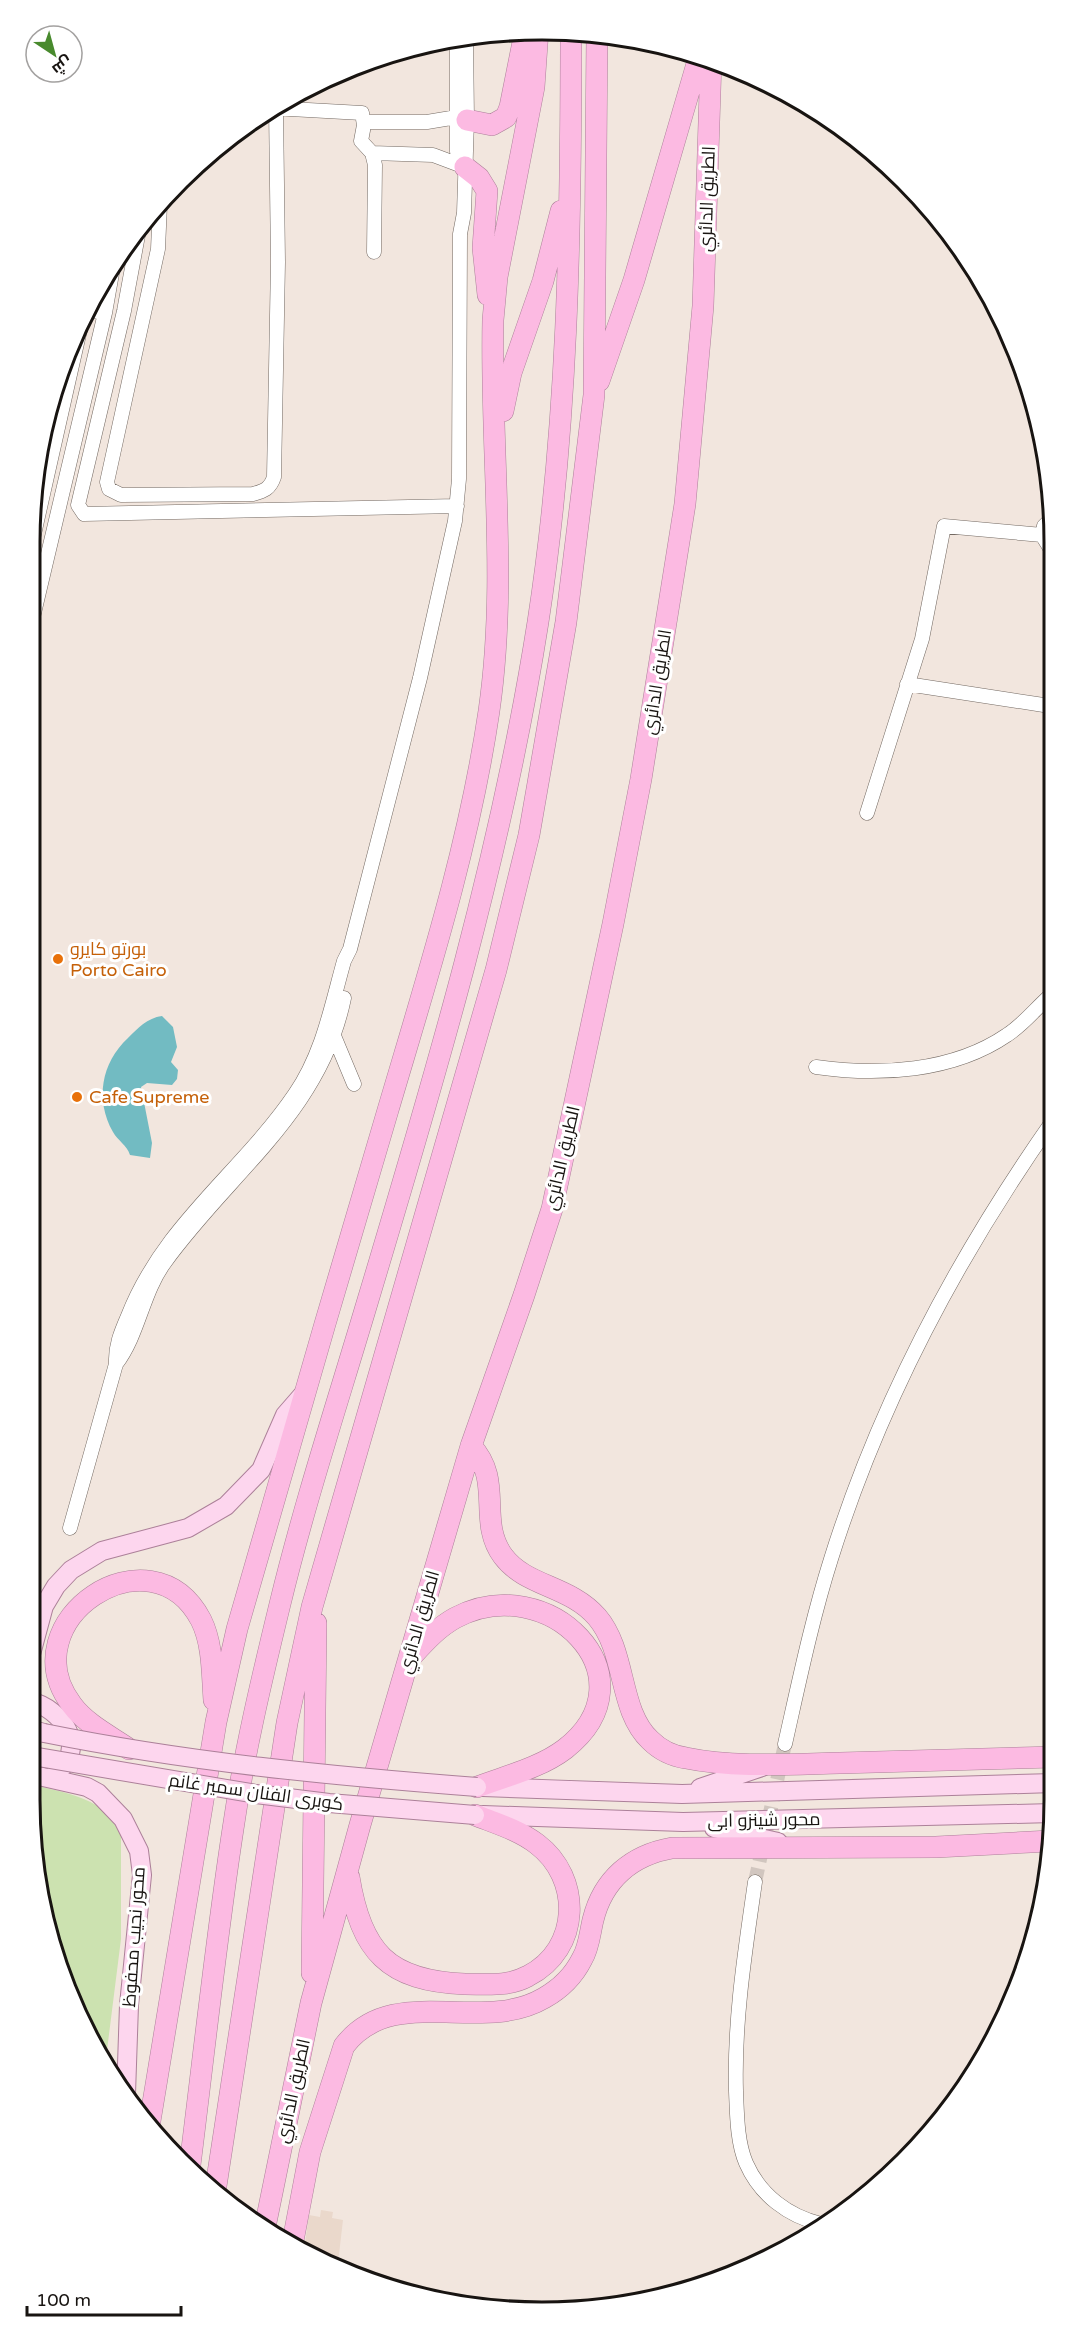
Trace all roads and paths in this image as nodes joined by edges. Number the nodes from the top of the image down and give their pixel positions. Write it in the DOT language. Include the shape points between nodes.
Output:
graph roads {
  1 [pos="537,40"];
  2 [pos="523,41"];
  3 [pos="572,42"];
  4 [pos="597,44"];
  5 [pos="466,47"];
  6 [pos="458,48"];
  7 [pos="697,65"];
  8 [pos="711,70"];
  9 [pos="290,109"];
  10 [pos="274,118"];
  11 [pos="462,119"];
  12 [pos="364,122"];
  13 [pos="372,153"];
  14 [pos="461,165"];
  15 [pos="571,170"];
  16 [pos="159,218"];
  17 [pos="136,249"];
  18 [pos="374,252"];
  19 [pos="109,289"];
  20 [pos="97,312"];
  21 [pos="105,313"];
  22 [pos="493,320"];
  23 [pos="594,395"];
  24 [pos="496,451"];
  25 [pos="457,507"];
  26 [pos="41,518"];
  27 [pos="56,520"];
  28 [pos="1043,529"];
  29 [pos="1042,535"];
  30 [pos="1044,538"];
  31 [pos="40,588"];
  32 [pos="907,684"];
  33 [pos="1044,705"];
  34 [pos="867,813"];
  35 [pos="350,949"];
  36 [pos="1044,1001"];
  37 [pos="334,1036"];
  38 [pos="816,1067"];
  39 [pos="354,1084"];
  40 [pos="1044,1133"];
  41 [pos="139,1302"];
  42 [pos="306,1390"];
  43 [pos="471,1446"];
  44 [pos="70,1528"];
  45 [pos="312,1607"];
  46 [pos="40,1621"];
  47 [pos="409,1660"];
  48 [pos="40,1705"];
  49 [pos="216,1722"];
  50 [pos="40,1732"];
  51 [pos="785,1744"];
  52 [pos="129,1749"];
  53 [pos="40,1757"];
  54 [pos="1044,1757"];
  55 [pos="769,1765"];
  56 [pos="40,1777"];
  57 [pos="40,1777"];
  58 [pos="1044,1783"];
  59 [pos="477,1787"];
  60 [pos="682,1794"];
  61 [pos="1043,1813"];
  62 [pos="475,1815"];
  63 [pos="683,1822"];
  64 [pos="1041,1841"];
  65 [pos="807,1848"];
  66 [pos="348,1871"];
  67 [pos="755,1882"];
  68 [pos="312,2003"];
  69 [pos="126,2081"];
  70 [pos="151,2114"];
  71 [pos="191,2159"];
  72 [pos="217,2182"];
  73 [pos="267,2220"];
  74 [pos="814,2221"];
  75 [pos="294,2236"];
  1 -- 22 [label="highway" via="534,87 497,277"];
  2 -- 11 [label="highway" via="506,117 492,126"];
  3 -- 15 [label="highway"];
  4 -- 23 [label="highway"];
  5 -- 11 [label="street"];
  6 -- 11 [label="street"];
  7 -- 23 [label="highway" via="634,280"];
  8 -- 43 [label="highway, الطريق الدائري" via="703,306 685,504 641,779 552,1209"];
  9 -- 12 [label="street" via="357,111 362,113"];
  10 -- 16 [label="street" via="278,262 274,477 264,491 121,495 109,489 106,482 158,249"];
  11 -- 12 [label="street"];
  11 -- 14 [label="street"];
  12 -- 13 [label="street" via="360,141"];
  13 -- 14 [label="street" via="433,155"];
  13 -- 18 [label="street"];
  14 -- 22 [label="highway" via="479,178 487,191 483,248"];
  14 -- 25 [label="street" via="464,213 460,234"];
  15 -- 24 [label="highway" via="543,281 511,373"];
  15 -- 71 [label="highway" via="565,353 551,509 539,620 518,733 466,961 431,1091 307,1503 255,1711 233,1825"];
  17 -- 25 [label="street" via="78,505 84,514"];
  19 -- 21 [label="street"];
  20 -- 21 [label="street"];
  21 -- 27 [label="street"];
  22 -- 24 [label="highway"];
  23 -- 45 [label="highway" via="566,622 529,835 496,970"];
  24 -- 42 [label="highway" via="499,608 477,784 423,993"];
  25 -- 35 [label="street" via="420,678"];
  26 -- 27 [label="street"];
  27 -- 31 [label="street"];
  28 -- 29 [label="street"];
  29 -- 30 [label="street"];
  29 -- 32 [label="street" via="944,526 926,624"];
  32 -- 33 [label="street"];
  32 -- 34 [label="street"];
  35 -- 37 [label="street" via="351,970"];
  35 -- 41 [label="street" via="321,1043 303,1081 278,1116 160,1252"];
  36 -- 38 [label="street" via="1008,1034 959,1057 884,1071"];
  37 -- 39 [label="street"];
  37 -- 41 [label="street" via="302,1100 171,1254"];
  40 -- 51 [label="street" via="962,1263 877,1432 819,1597"];
  41 -- 44 [label="street" via="118,1339 116,1364"];
  42 -- 46 [label="main road" via="285,1415 261,1470 226,1506 188,1528 102,1551 71,1570 56,1586"];
  42 -- 49 [label="highway" via="237,1629"];
  43 -- 47 [label="highway, الطريق الدائري"];
  43 -- 55 [label="highway" via="488,1476 490,1530 499,1550 521,1573 565,1592 598,1618 613,1643 634,1716 648,1739 671,1754 688,1759"];
  45 -- 68 [label="highway" via="318,1640"];
  45 -- 72 [label="highway" via="287,1723"];
  47 -- 59 [label="highway" via="435,1631 465,1613 499,1606 534,1609 568,1625 588,1648 598,1678 598,1697 593,1715 577,1738 555,1756"];
  47 -- 66 [label="highway, الطريق الدائري"];
  48 -- 56 [label="main road" via="51,1710 70,1734 69,1758 59,1771"];
  49 -- 52 [label="highway" via="210,1650 205,1628 193,1608 177,1593 156,1583 133,1580 110,1585 89,1596 72,1613 58,1646 57,1669 64,1692 87,1720"];
  49 -- 70 [label="highway"];
  50 -- 52 [label="main road, كوبرى الفنان سمير غانم, bridge"];
  52 -- 59 [label="main road, كوبرى الفنان سمير غانم, bridge" via="274,1770"];
  53 -- 62 [label="main road, كوبرى الفنان سمير غانم, bridge" via="266,1795"];
  54 -- 55 [label="highway"];
  55 -- 60 [label="main road"];
  57 -- 69 [label="main road, محور نجيب محفوظ" via="87,1787 107,1801 130,1829 139,1851 142,1875 129,2005"];
  58 -- 60 [label="main road, محور شينزو ابى"];
  59 -- 60 [label="main road, محور شينزو ابى"];
  61 -- 63 [label="main road, محور شينزو ابى"];
  62 -- 63 [label="main road, محور شينزو ابى"];
  62 -- 66 [label="highway" via="537,1844 563,1874 570,1916 559,1946 546,1963 528,1976 497,1985 435,1982 411,1976 372,1945 359,1923"];
  63 -- 65 [label="main road"];
  64 -- 65 [label="highway"];
  65 -- 75 [label="highway" via="672,1848 642,1857 616,1875 606,1888 583,1958 566,1980 544,1998 527,2006 490,2013 396,2013 364,2026 344,2046 326,2099 302,2187"];
  66 -- 68 [label="highway, الطريق الدائري"];
  67 -- 74 [label="street" via="735,2047 742,2151 756,2180 771,2198 790,2213"];
  68 -- 73 [label="highway, الطريق الدائري"];
}
